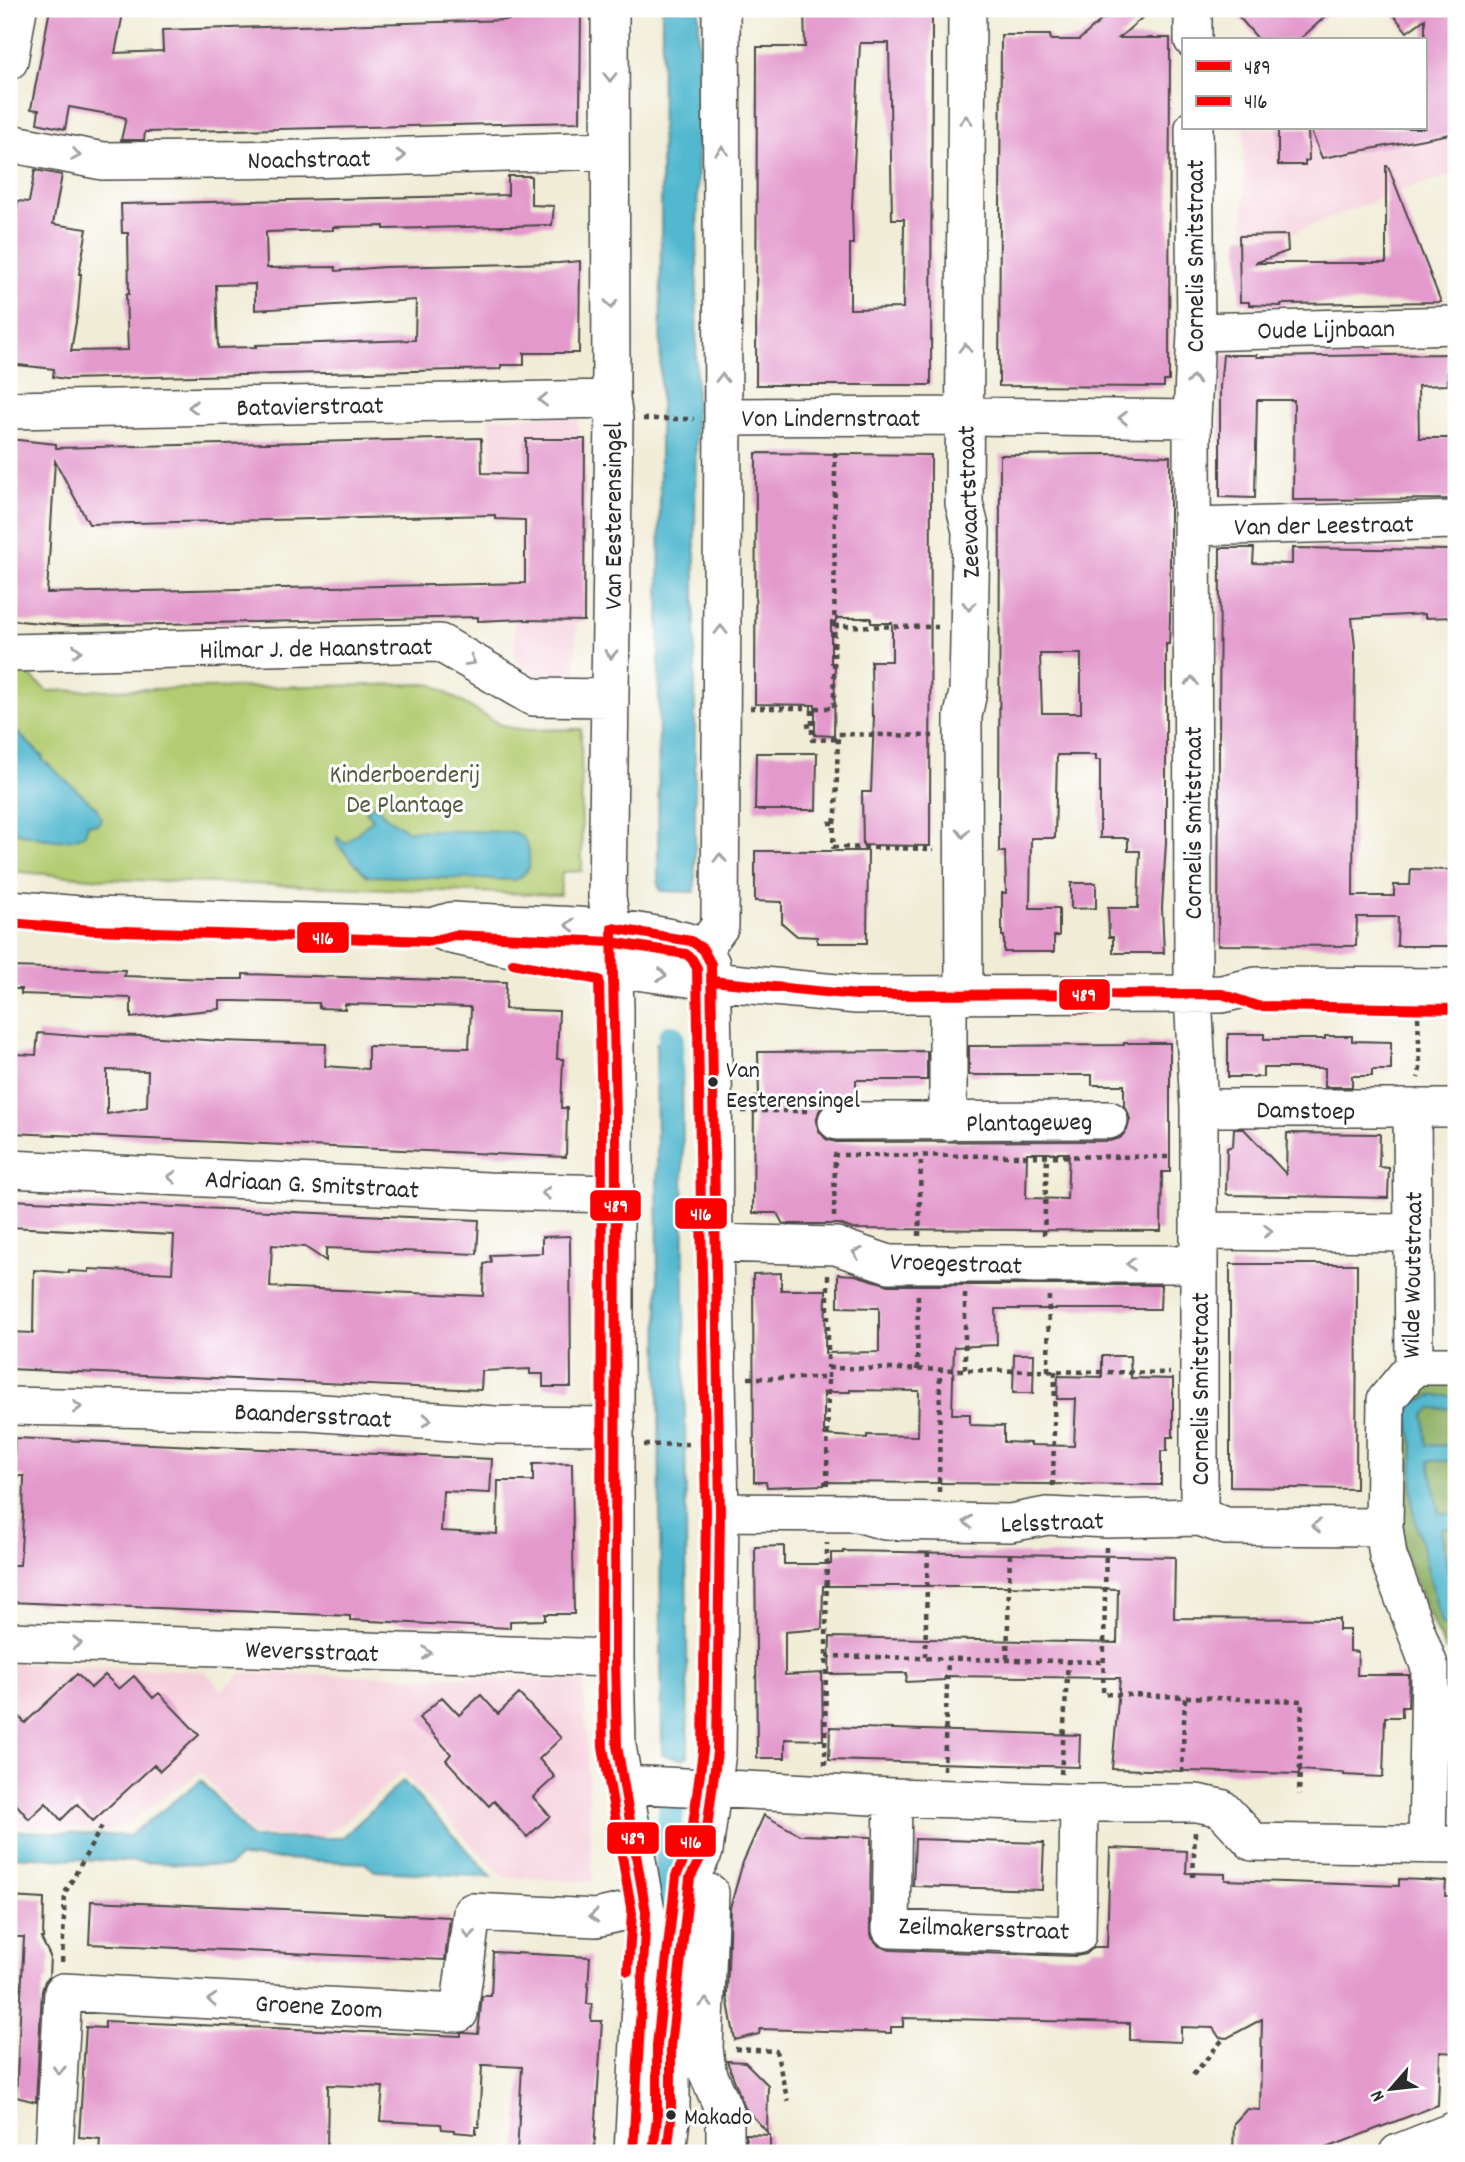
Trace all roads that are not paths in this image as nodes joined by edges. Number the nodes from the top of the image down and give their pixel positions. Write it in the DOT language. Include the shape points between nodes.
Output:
graph roads {
  1 [pos="18,9"];
  2 [pos="610,9"];
  3 [pos="721,9"];
  4 [pos="967,9"];
  5 [pos="1193,9"];
  6 [pos="1193,38"];
  7 [pos="9,61"];
  8 [pos="1194,130"];
  9 [pos="9,143"];
  10 [pos="610,150"];
  11 [pos="1456,325"];
  12 [pos="1196,332"];
  13 [pos="611,399"];
  14 [pos="9,410"];
  15 [pos="964,416"];
  16 [pos="712,418"];
  17 [pos="1192,419"];
  18 [pos="1456,520"];
  19 [pos="1192,527"];
  20 [pos="9,653"];
  21 [pos="610,698"];
  22 [pos="9,909"];
  23 [pos="432,927"];
  24 [pos="612,928"];
  25 [pos="707,965"];
  26 [pos="613,968"];
  27 [pos="1456,987"];
  28 [pos="1207,994"];
  29 [pos="956,995"];
  30 [pos="1456,1009"];
  31 [pos="1199,1108"];
  32 [pos="1456,1108"];
  33 [pos="1412,1110"];
  34 [pos="1110,1120"];
  35 [pos="836,1121"];
  36 [pos="948,1122"];
  37 [pos="9,1169"];
  38 [pos="615,1194"];
  39 [pos="1412,1233"];
  40 [pos="714,1243"];
  41 [pos="1200,1247"];
  42 [pos="1415,1366"];
  43 [pos="1456,1366"];
  44 [pos="9,1406"];
  45 [pos="631,1435"];
  46 [pos="720,1512"];
  47 [pos="1199,1517"];
  48 [pos="1384,1527"];
  49 [pos="9,1641"];
  50 [pos="615,1657"];
  51 [pos="1443,1669"];
  52 [pos="623,1784"];
  53 [pos="713,1788"];
  54 [pos="893,1797"];
  55 [pos="1070,1803"];
  56 [pos="1442,1845"];
  57 [pos="704,1851"];
  58 [pos="646,1912"];
  59 [pos="1456,2130"];
  60 [pos="54,2153"];
  61 [pos="634,2153"];
  62 [pos="667,2153"];
  63 [pos="725,2153"];
  64 [pos="1398,2153"];
  1 -- 7 [label="street"];
  2 -- 10 [label="street, Van Eesterensingel, one-way"];
  16 -- 3 [label="street, one-way"];
  15 -- 4 [label="street, Zeevaartstraat, one-way"];
  5 -- 6 [label="street"];
  8 -- 12 [label="street, Cornelis Smitstraat"];
  9 -- 10 [label="street, Noachstraat, one-way" via="103,161"];
  10 -- 13 [label="street, Van Eesterensingel, one-way"];
  11 -- 12 [label="street, Oude Lijnbaan"];
  17 -- 12 [label="street, Cornelis Smitstraat, one-way"];
  13 -- 14 [label="street, Batavierstraat, one-way"];
  13 -- 21 [label="street, Van Eesterensingel, one-way"];
  15 -- 16 [label="street, Von Lindernstraat"];
  17 -- 15 [label="street, Von Lindernstraat, one-way"];
  15 -- 29 [label="street, Zeevaartstraat, one-way" via="964,503 971,531"];
  25 -- 16 [label="street, one-way" via="720,926 721,708"];
  17 -- 19 [label="street, Cornelis Smitstraat"];
  18 -- 19 [label="street, Van der Leestraat"];
  28 -- 19 [label="street, Cornelis Smitstraat, one-way"];
  20 -- 21 [label="street, Hilmar J. de Haanstraat, one-way" via="440,643 533,696"];
  21 -- 24 [label="street, Van Eesterensingel" via="607,897"];
  22 -- 23 [label="street"];
  24 -- 23 [label="street, one-way" via="452,921"];
  23 -- 26 [label="street" via="451,935"];
  24 -- 25 [label="street" via="691,941"];
  24 -- 26 [label="street, Van Eesterensingel"];
  26 -- 25 [label="street, one-way"];
  25 -- 29 [label="street" via="857,995"];
  25 -- 40 [label="street"];
  26 -- 38 [label="street, Van Eesterensingel"];
  27 -- 28 [label="street" via="1256,986"];
  28 -- 29 [label="street"];
  28 -- 30 [label="street" via="1257,1006"];
  28 -- 31 [label="street, Cornelis Smitstraat"];
  29 -- 36 [label="street, Plantageweg"];
  31 -- 33 [label="street, Damstoep"];
  31 -- 41 [label="street, Cornelis Smitstraat"];
  32 -- 33 [label="street, Damstoep"];
  33 -- 39 [label="street, Wilde Woutstraat"];
  34 -- 36 [label="street, Plantageweg"];
  35 -- 36 [label="street, Plantageweg"];
  38 -- 37 [label="street, Adriaan G. Smitstraat, one-way"];
  38 -- 45 [label="street, Van Eesterensingel"];
  41 -- 39 [label="street, Vroegestraat, one-way"];
  39 -- 42 [label="street, Wilde Woutstraat"];
  41 -- 40 [label="street, Vroegestraat, one-way" via="1046,1264 889,1264 830,1245"];
  40 -- 46 [label="street"];
  41 -- 47 [label="street, Cornelis Smitstraat"];
  42 -- 43 [label="street"];
  42 -- 48 [label="street, Wilde Woutstraat" via="1386,1400"];
  44 -- 45 [label="street, Baandersstraat, one-way" via="308,1412"];
  45 -- 50 [label="street, Van Eesterensingel"];
  47 -- 46 [label="street, Lelsstraat, one-way" via="1052,1517 1010,1523 885,1521 858,1513"];
  46 -- 53 [label="street"];
  48 -- 47 [label="street, Lelsstraat, one-way" via="1226,1525"];
  48 -- 51 [label="street, Wilde Woutstraat" via="1388,1556"];
  49 -- 50 [label="street, Weversstraat, one-way"];
  50 -- 52 [label="street, Van Eesterensingel" via="617,1746"];
  51 -- 56 [label="street, Wilde Woutstraat"];
  52 -- 53 [label="street"];
  52 -- 58 [label="street, Van Eesterensingel"];
  53 -- 54 [label="street"];
  53 -- 57 [label="street"];
  54 -- 55 [label="street"];
  54 -- 55 [label="street, Zeilmakersstraat" via="891,1929 1077,1935"];
  55 -- 56 [label="street" via="1188,1803 1221,1808 1253,1842"];
  57 -- 62 [label="street" via="690,1878 671,2047"];
  63 -- 57 [label="street, one-way" via="725,2113 706,2060 711,1879"];
  58 -- 60 [label="street, Groene Zoom, one-way" via="596,1918 472,1912 459,2012 63,1992"];
  58 -- 61 [label="street, Van Eesterensingel"];
  59 -- 64 [label="street"];
}
